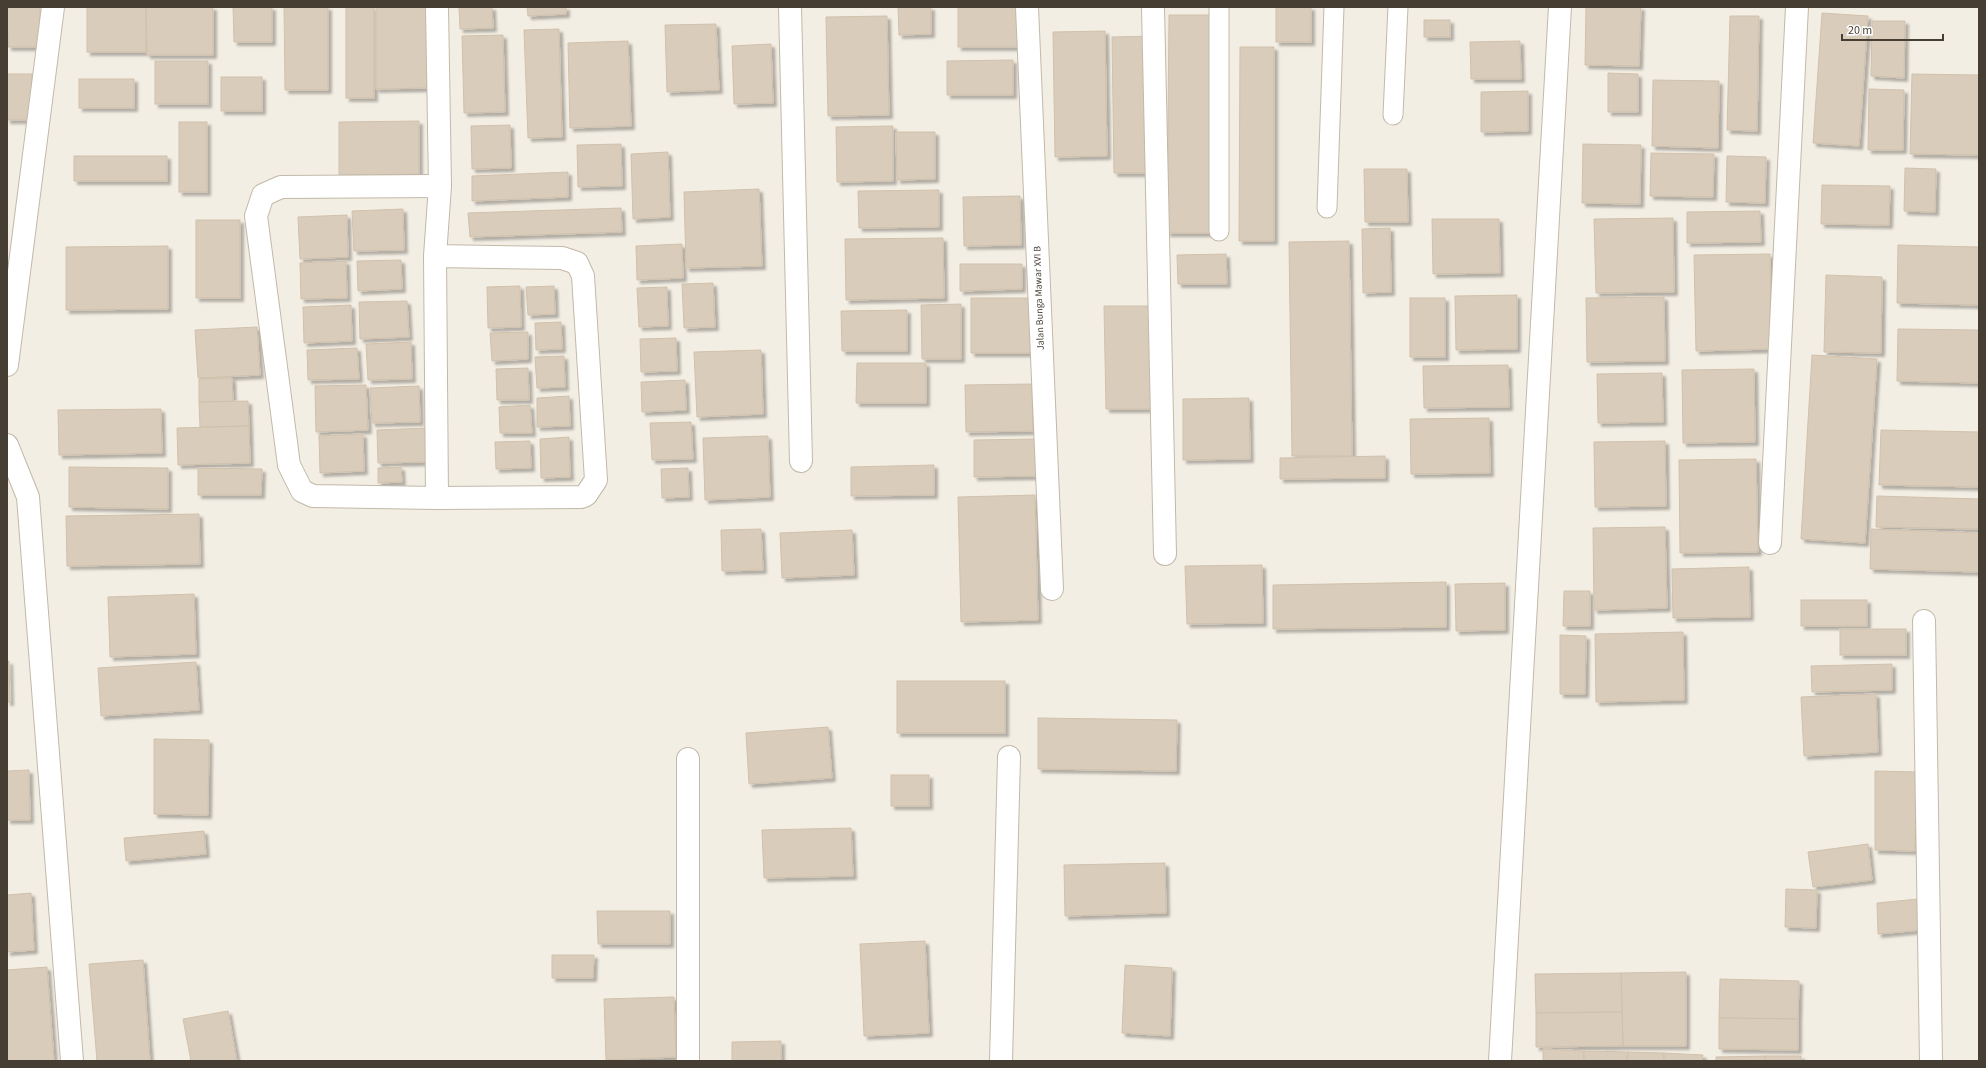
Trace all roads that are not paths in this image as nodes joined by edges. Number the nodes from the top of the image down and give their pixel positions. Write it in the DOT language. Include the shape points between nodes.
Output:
graph roads {
  1 [pos="53,7"];
  2 [pos="437,7"];
  3 [pos="790,7"];
  4 [pos="1027,7"];
  5 [pos="1153,7"];
  6 [pos="1219,7"];
  7 [pos="1334,7"];
  8 [pos="1398,7"];
  9 [pos="1560,7"];
  10 [pos="1797,7"];
  11 [pos="1393,114"];
  12 [pos="440,186"];
  13 [pos="1327,208"];
  14 [pos="1219,231"];
  15 [pos="435,256"];
  16 [pos="7,364"];
  17 [pos="7,445"];
  18 [pos="801,461"];
  19 [pos="437,498"];
  20 [pos="1770,543"];
  21 [pos="1165,554"];
  22 [pos="1052,589"];
  23 [pos="1924,621"];
  24 [pos="1009,757"];
  25 [pos="688,759"];
  26 [pos="72,1061"];
  27 [pos="688,1061"];
  28 [pos="1001,1061"];
  29 [pos="1500,1061"];
  30 [pos="1931,1061"];
  1 -- 16 [label="street"];
  2 -- 12 [label="street"];
  3 -- 18 [label="street"];
  4 -- 22 [label="street, Jalan Bunga Mawar XVI B"];
  5 -- 21 [label="street"];
  6 -- 14 [label="lane"];
  7 -- 13 [label="lane"];
  8 -- 11 [label="lane"];
  9 -- 29 [label="street"];
  10 -- 20 [label="street"];
  12 -- 15 [label="street"];
  12 -- 19 [label="street" via="281,187 263,195 256,216 289,465 302,491 313,496"];
  15 -- 19 [label="street"];
  15 -- 19 [label="street" via="562,258 577,262 583,276 596,480 586,495 580,497"];
  17 -- 26 [label="street" via="28,497"];
  23 -- 30 [label="street"];
  24 -- 28 [label="street"];
  25 -- 27 [label="street"];
}
